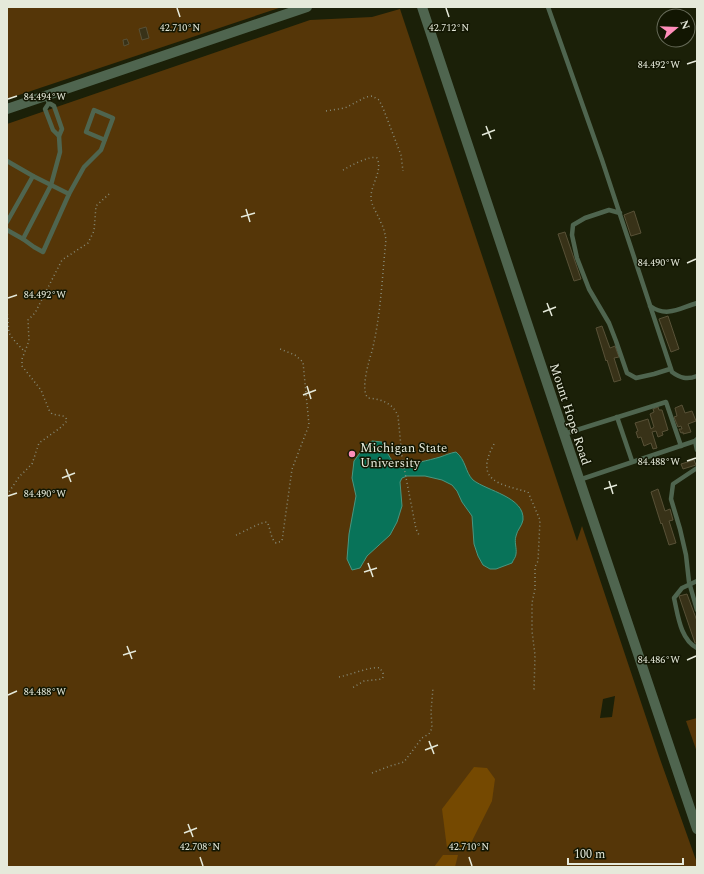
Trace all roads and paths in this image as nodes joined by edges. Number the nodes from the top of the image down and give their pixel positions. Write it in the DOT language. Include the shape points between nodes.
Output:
graph roads {
  1 [pos="307,7"];
  2 [pos="422,7"];
  3 [pos="548,7"];
  4 [pos="47,100"];
  5 [pos="7,109"];
  6 [pos="326,111"];
  7 [pos="59,136"];
  8 [pos="105,140"];
  9 [pos="7,161"];
  10 [pos="343,170"];
  11 [pos="404,171"];
  12 [pos="33,176"];
  13 [pos="51,185"];
  14 [pos="69,194"];
  15 [pos="110,194"];
  16 [pos="620,213"];
  17 [pos="7,222"];
  18 [pos="7,230"];
  19 [pos="23,239"];
  20 [pos="697,303"];
  21 [pos="650,306"];
  22 [pos="7,310"];
  23 [pos="280,348"];
  24 [pos="25,352"];
  25 [pos="670,369"];
  26 [pos="697,376"];
  27 [pos="617,417"];
  28 [pos="564,434"];
  29 [pos="696,440"];
  30 [pos="494,444"];
  31 [pos="681,446"];
  32 [pos="697,450"];
  33 [pos="632,462"];
  34 [pos="697,468"];
  35 [pos="579,480"];
  36 [pos="7,495"];
  37 [pos="236,535"];
  38 [pos="419,535"];
  39 [pos="697,581"];
  40 [pos="689,584"];
  41 [pos="697,610"];
  42 [pos="697,648"];
  43 [pos="339,677"];
  44 [pos="352,688"];
  45 [pos="433,688"];
  46 [pos="534,690"];
  47 [pos="372,773"];
  48 [pos="697,829"];
  1 -- 4 [label="street"];
  2 -- 28 [label="street, Mount Hope Road"];
  3 -- 16 [label="lane"];
  4 -- 5 [label="street"];
  4 -- 7 [label="lane" via="45,109 53,130"];
  4 -- 7 [label="lane" via="54,106 62,129"];
  6 -- 11 [label="path" via="345,108 366,97 372,96 378,100 401,155"];
  7 -- 13 [label="lane" via="60,152"];
  8 -- 8 [label="lane" via="113,118 94,110 86,132"];
  8 -- 14 [label="lane" via="101,150 84,167"];
  9 -- 12 [label="lane"];
  10 -- 38 [label="path" via="372,157 379,161 371,196 386,240 377,326 365,392 368,398 385,401 398,416 403,463"];
  12 -- 13 [label="lane"];
  12 -- 17 [label="lane"];
  13 -- 14 [label="lane"];
  13 -- 19 [label="lane"];
  14 -- 19 [label="lane" via="43,252"];
  15 -- 24 [label="path" via="96,206 94,231 88,242 62,260 35,313 28,320 29,341"];
  16 -- 21 [label="lane"];
  16 -- 25 [label="lane" via="609,210 573,225 572,235 577,258 589,289 611,329 627,373 636,378"];
  18 -- 19 [label="lane"];
  20 -- 21 [label="lane" via="668,312"];
  21 -- 25 [label="lane"];
  22 -- 24 [label="path" via="10,333"];
  23 -- 37 [label="path" via="303,362 309,425 292,469 282,541 274,541 267,522"];
  24 -- 36 [label="path" via="22,366 41,390 49,410 54,415 63,416 67,421 39,443 32,464"];
  25 -- 26 [label="lane" via="678,377"];
  27 -- 28 [label="lane"];
  27 -- 31 [label="lane" via="666,402"];
  27 -- 33 [label="lane"];
  28 -- 35 [label="street, Mount Hope Road"];
  29 -- 31 [label="lane"];
  29 -- 32 [label="lane"];
  30 -- 46 [label="path" via="488,454 486,471 491,479 528,492 540,520 532,603"];
  31 -- 33 [label="lane"];
  33 -- 35 [label="lane"];
  34 -- 40 [label="lane" via="673,484 671,499 686,555"];
  35 -- 48 [label="street, Mount Hope Road"];
  39 -- 40 [label="lane"];
  40 -- 41 [label="lane"];
  40 -- 42 [label="lane" via="674,598 681,627 689,643"];
  43 -- 44 [label="path" via="375,667 380,668 383,673 382,679 364,681"];
  45 -- 47 [label="path" via="432,728 429,734 422,738 404,762"];
}
